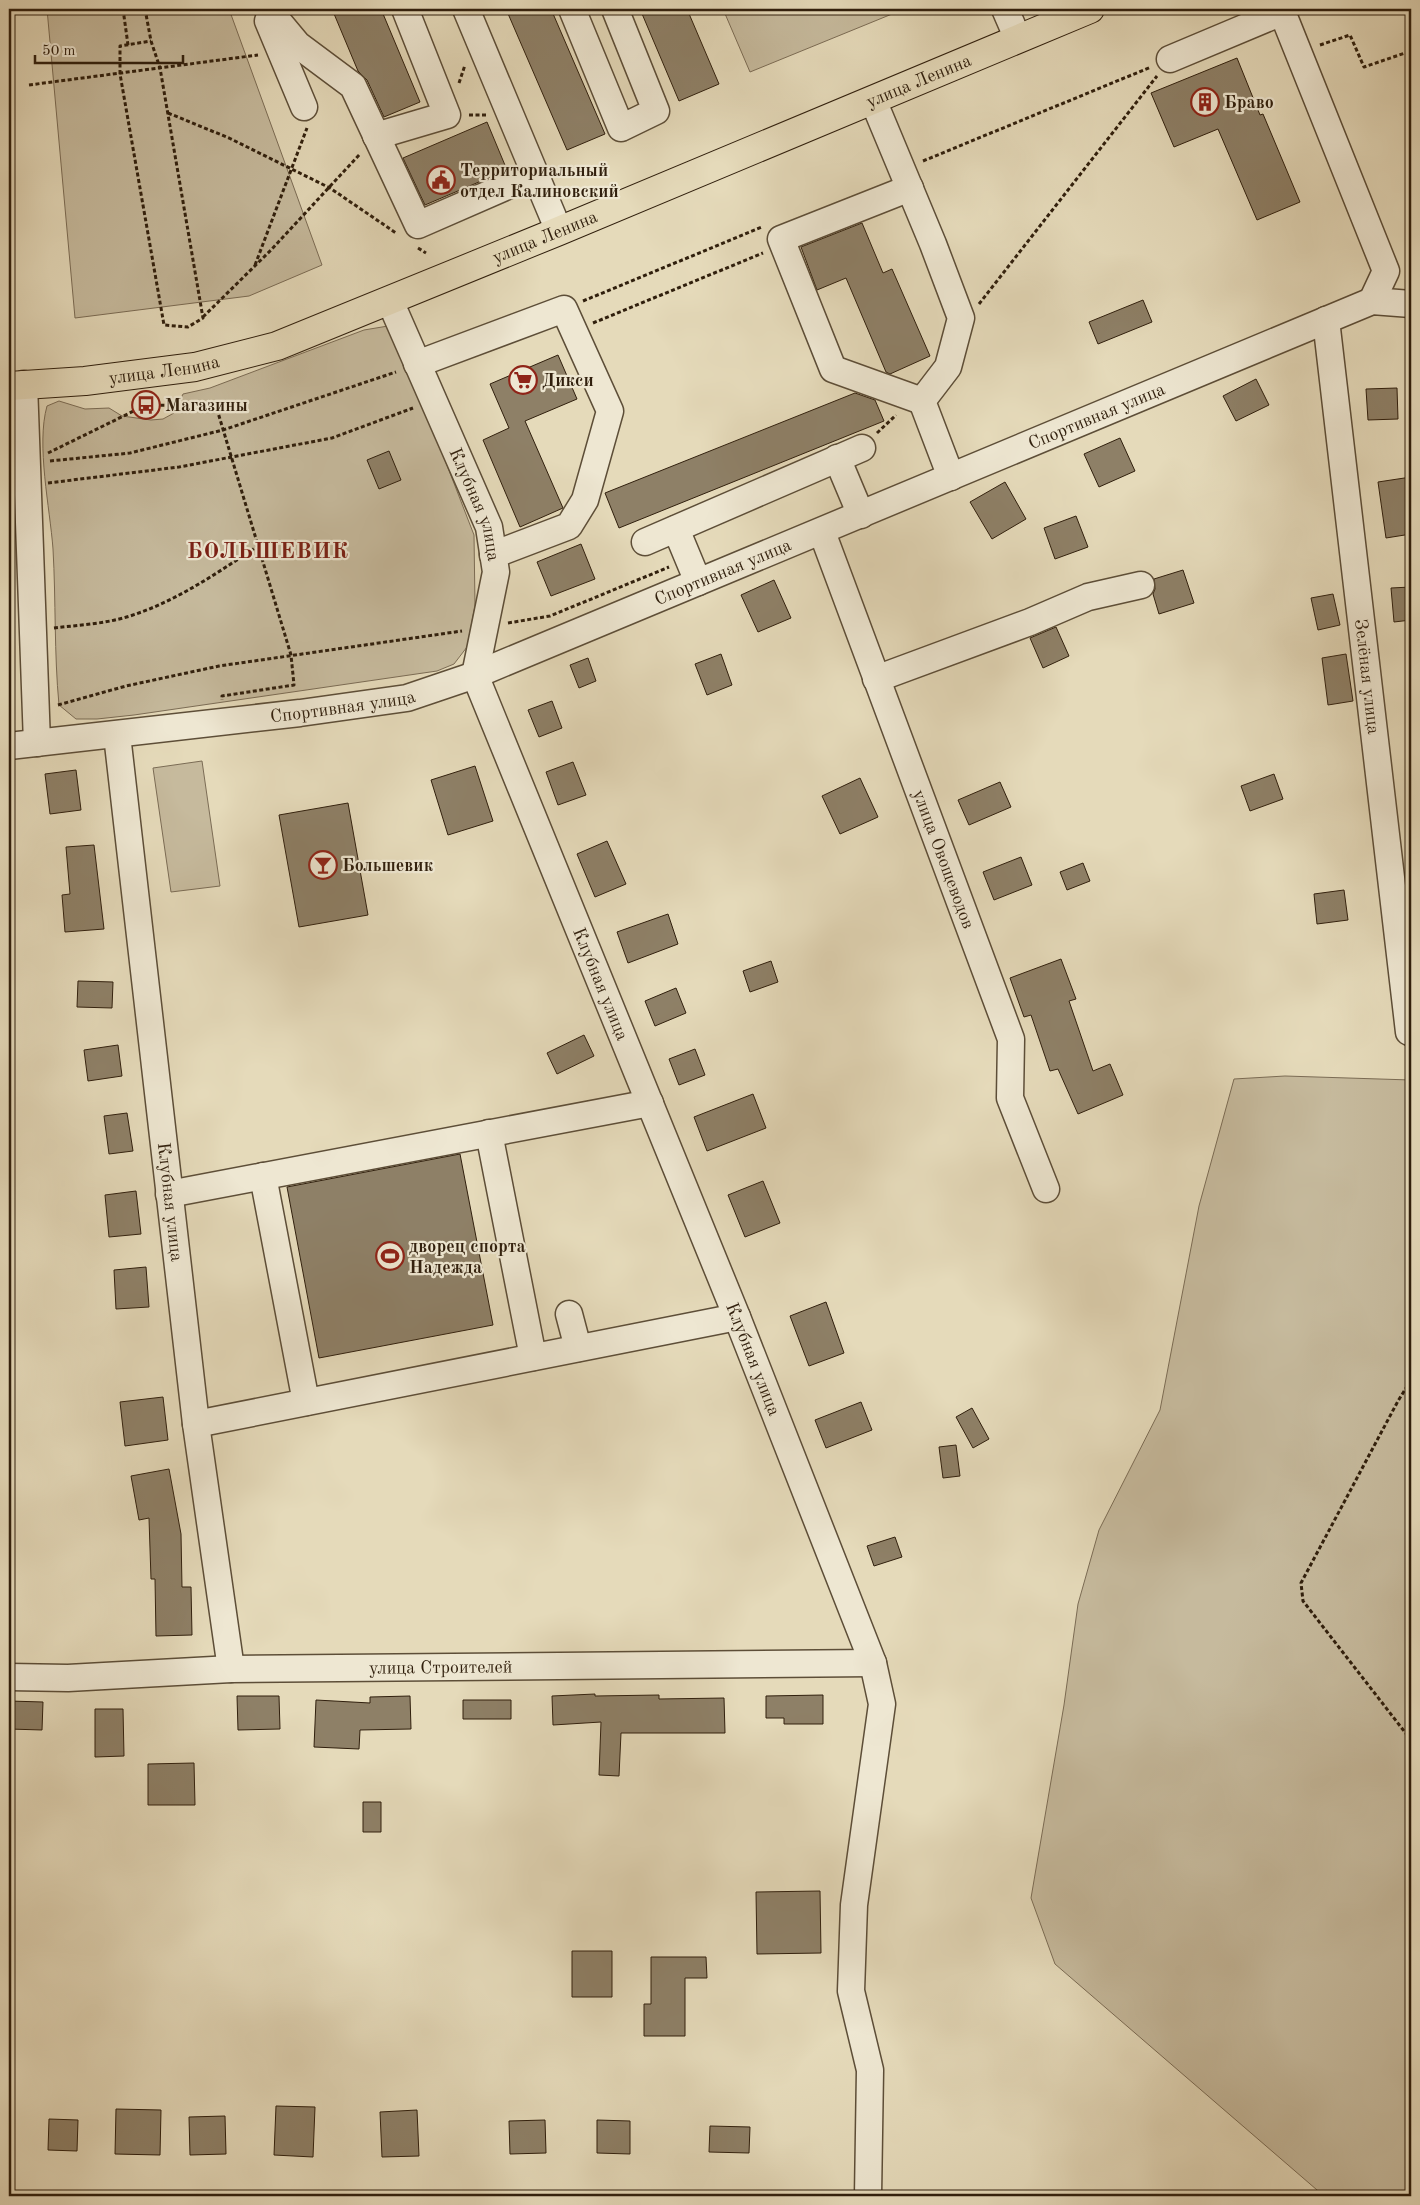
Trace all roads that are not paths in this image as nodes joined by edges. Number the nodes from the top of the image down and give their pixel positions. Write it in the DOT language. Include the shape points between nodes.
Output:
graph roads {
  1 [pos="262,9"];
  2 [pos="268,9"];
  3 [pos="405,9"];
  4 [pos="466,9"];
  5 [pos="572,9"];
  6 [pos="615,9"];
  7 [pos="1005,9"];
  8 [pos="1090,9"];
  9 [pos="1281,10"];
  10 [pos="1018,39"];
  11 [pos="1170,59"];
  12 [pos="874,100"];
  13 [pos="305,117"];
  14 [pos="376,136"];
  15 [pos="535,174"];
  16 [pos="910,188"];
  17 [pos="559,231"];
  18 [pos="390,301"];
  19 [pos="1372,301"];
  20 [pos="1411,304"];
  21 [pos="1326,320"];
  22 [pos="417,364"];
  23 [pos="16,385"];
  24 [pos="918,400"];
  25 [pos="862,448"];
  26 [pos="838,458"];
  27 [pos="22,466"];
  28 [pos="951,477"];
  29 [pos="861,515"];
  30 [pos="676,529"];
  31 [pos="822,532"];
  32 [pos="645,542"];
  33 [pos="493,555"];
  34 [pos="694,571"];
  35 [pos="1141,584"];
  36 [pos="475,675"];
  37 [pos="876,679"];
  38 [pos="117,735"];
  39 [pos="37,743"];
  40 [pos="9,746"];
  41 [pos="1409,1032"];
  42 [pos="650,1103"];
  43 [pos="489,1133"];
  44 [pos="263,1176"];
  45 [pos="1046,1189"];
  46 [pos="169,1194"];
  47 [pos="569,1314"];
  48 [pos="737,1317"];
  49 [pos="578,1348"];
  50 [pos="533,1357"];
  51 [pos="306,1402"];
  52 [pos="196,1424"];
  53 [pos="874,1663"];
  54 [pos="231,1669"];
  55 [pos="9,1677"];
  56 [pos="868,2196"];
  1 -- 13 [label="street"];
  2 -- 14 [label="street" via="298,45 353,86"];
  3 -- 14 [label="street" via="447,115"];
  4 -- 15 [label="street"];
  5 -- 6 [label="street" via="621,128 656,111"];
  7 -- 10 [label="street"];
  8 -- 10 [label="main road, улица Ленина"];
  9 -- 11 [label="street"];
  9 -- 19 [label="street" via="1386,271"];
  10 -- 12 [label="main road, улица Ленина"];
  12 -- 16 [label="street"];
  12 -- 17 [label="main road, улица Ленина"];
  14 -- 15 [label="street" via="418,225"];
  15 -- 17 [label="street"];
  16 -- 24 [label="street" via="961,318 948,366"];
  16 -- 24 [label="street" via="781,239 833,369"];
  17 -- 18 [label="main road, улица Ленина"];
  18 -- 22 [label="street, Клубная улица"];
  18 -- 23 [label="main road, улица Ленина" via="277,346 195,367 85,381"];
  19 -- 20 [label="street, Спортивная улица"];
  19 -- 21 [label="street, Спортивная улица"];
  21 -- 28 [label="street, Спортивная улица"];
  21 -- 41 [label="street, Зелёная улица"];
  22 -- 33 [label="street, Клубная улица" via="489,527"];
  22 -- 33 [label="street" via="564,308 610,412 585,500 569,526"];
  23 -- 27 [label="street"];
  24 -- 28 [label="street"];
  25 -- 26 [label="street"];
  26 -- 29 [label="street"];
  26 -- 30 [label="street"];
  27 -- 39 [label="street"];
  28 -- 29 [label="street, Спортивная улица"];
  29 -- 31 [label="street, Спортивная улица"];
  30 -- 32 [label="street"];
  30 -- 34 [label="street"];
  31 -- 34 [label="street, Спортивная улица"];
  31 -- 37 [label="street, улица Овощеводов"];
  33 -- 36 [label="street, Клубная улица" via="496,572"];
  34 -- 36 [label="street, Спортивная улица"];
  35 -- 37 [label="street" via="1088,597"];
  36 -- 38 [label="street, Спортивная улица" via="407,698"];
  36 -- 42 [label="street, Клубная улица"];
  37 -- 45 [label="street, улица Овощеводов" via="1011,1039 1010,1098"];
  38 -- 39 [label="street, Спортивная улица"];
  38 -- 46 [label="street, Клубная улица"];
  39 -- 40 [label="street, Спортивная улица"];
  42 -- 43 [label="street" via="578,1126"];
  42 -- 48 [label="street, Клубная улица"];
  43 -- 44 [label="street"];
  43 -- 50 [label="street"];
  44 -- 46 [label="street"];
  44 -- 51 [label="street"];
  46 -- 52 [label="street, Клубная улица"];
  47 -- 49 [label="street"];
  48 -- 49 [label="street"];
  48 -- 53 [label="street, Клубная улица"];
  49 -- 50 [label="street"];
  50 -- 51 [label="street"];
  51 -- 52 [label="street"];
  52 -- 54 [label="street, Клубная улица"];
  53 -- 54 [label="street, улица Строителей"];
  53 -- 56 [label="street, Клубная улица" via="882,1704 854,1905 850,1991 870,2070"];
  54 -- 55 [label="street, улица Строителей" via="68,1678"];
}
